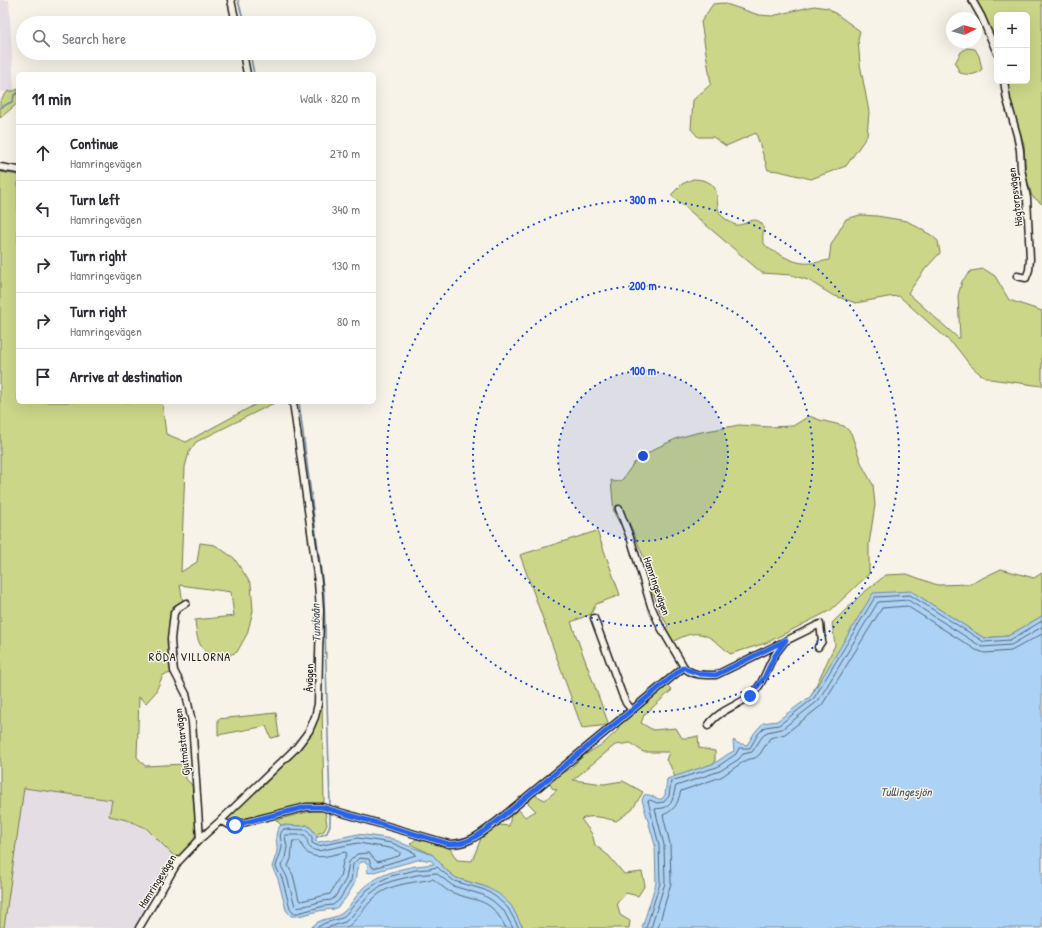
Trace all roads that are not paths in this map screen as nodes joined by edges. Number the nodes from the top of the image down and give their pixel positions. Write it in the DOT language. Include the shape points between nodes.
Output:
graph roads {
  1 [pos="231,0"];
  2 [pos="972,0"];
  3 [pos="234,16"];
  4 [pos="995,48"];
  5 [pos="244,60"];
  6 [pos="247,72"];
  7 [pos="1004,84"];
  8 [pos="0,167"];
  9 [pos="16,170"];
  10 [pos="1017,276"];
  11 [pos="293,404"];
  12 [pos="619,509"];
  13 [pos="186,603"];
  14 [pos="594,618"];
  15 [pos="786,640"];
  16 [pos="818,647"];
  17 [pos="684,667"];
  18 [pos="632,710"];
  19 [pos="708,726"];
  20 [pos="220,821"];
  21 [pos="200,839"];
  22 [pos="139,928"];
  1 -- 3 [label="street"];
  2 -- 4 [label="street"];
  5 -- 6 [label="street"];
  7 -- 10 [label="street, Högtorpsvägen" via="1018,142 1027,198 1029,270 1026,278"];
  8 -- 9 [label="street"];
  11 -- 20 [label="street, Åvägen" via="318,582 320,610 316,717 296,748"];
  12 -- 17 [label="street, Hamringevägen" via="651,606"];
  13 -- 21 [label="street, Gjutmästarvägen" via="174,613 171,639 174,671 186,694 192,722"];
  14 -- 18 [label="street" via="624,700"];
  15 -- 16 [label="street" via="820,624 822,641"];
  15 -- 17 [label="street" via="716,675 700,674"];
  15 -- 19 [label="street" via="764,678 750,696 712,720"];
  17 -- 18 [label="street"];
  18 -- 20 [label="street" via="496,822 473,839 461,844 449,844 322,807 306,807 235,825"];
  20 -- 21 [label="street, Hamringevägen"];
  21 -- 22 [label="street, Hamringevägen" via="178,862"];
}
